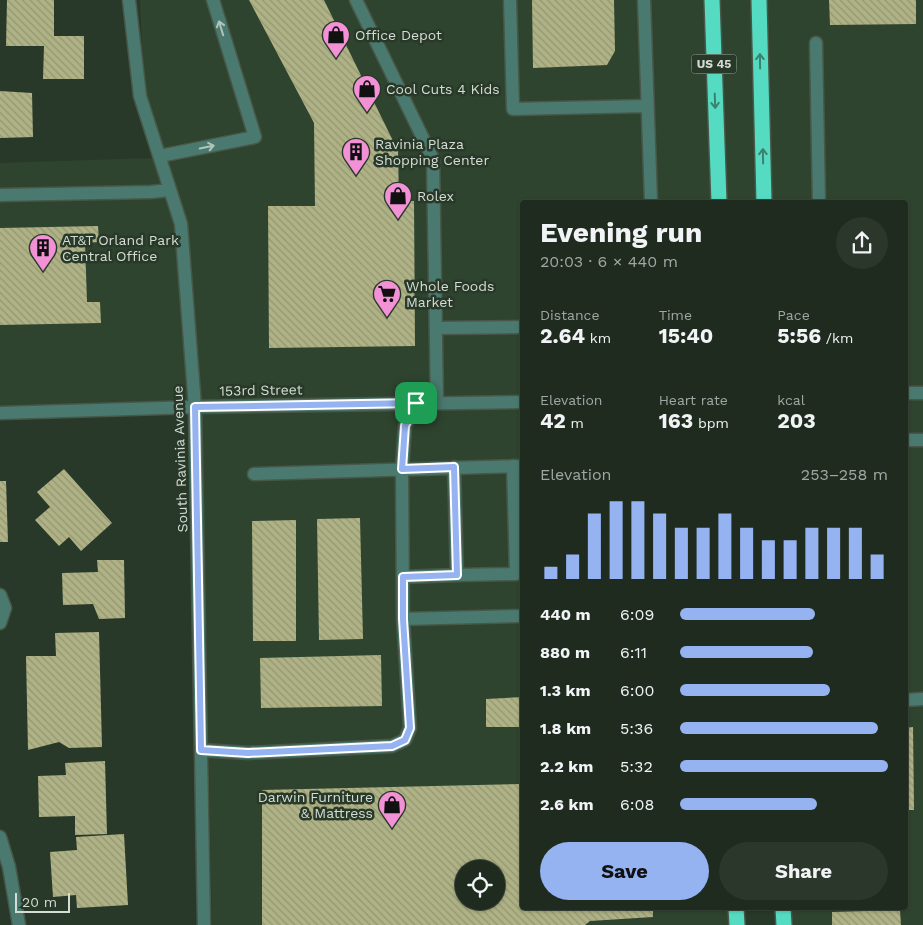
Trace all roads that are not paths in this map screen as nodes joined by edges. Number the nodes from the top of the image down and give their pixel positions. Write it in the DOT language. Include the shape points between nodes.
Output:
graph roads {
  1 [pos="128,0"];
  2 [pos="212,0"];
  3 [pos="356,0"];
  4 [pos="510,0"];
  5 [pos="644,0"];
  6 [pos="712,0"];
  7 [pos="759,0"];
  8 [pos="816,43"];
  9 [pos="646,106"];
  10 [pos="160,156"];
  11 [pos="170,190"];
  12 [pos="0,195"];
  13 [pos="651,200"];
  14 [pos="718,200"];
  15 [pos="764,200"];
  16 [pos="819,200"];
  17 [pos="520,327"];
  18 [pos="436,328"];
  19 [pos="908,393"];
  20 [pos="923,393"];
  21 [pos="520,402"];
  22 [pos="416,403"];
  23 [pos="437,403"];
  24 [pos="195,407"];
  25 [pos="0,413"];
  26 [pos="908,440"];
  27 [pos="923,440"];
  28 [pos="518,466"];
  29 [pos="454,467"];
  30 [pos="402,469"];
  31 [pos="254,474"];
  32 [pos="457,575"];
  33 [pos="403,577"];
  34 [pos="0,595"];
  35 [pos="520,616"];
  36 [pos="403,619"];
  37 [pos="0,623"];
  38 [pos="923,699"];
  39 [pos="908,700"];
  40 [pos="201,750"];
  41 [pos="0,837"];
  42 [pos="736,910"];
  43 [pos="783,910"];
  44 [pos="19,925"];
  45 [pos="204,925"];
  46 [pos="737,925"];
  47 [pos="784,925"];
  1 -- 10 [label="street, South Ravinia Avenue" via="140,96"];
  10 -- 2 [label="street, one-way" via="255,137"];
  3 -- 18 [label="street" via="433,159"];
  4 -- 9 [label="street" via="513,109"];
  5 -- 9 [label="street"];
  6 -- 14 [label="highway, US 45, one-way"];
  15 -- 7 [label="highway, one-way"];
  8 -- 16 [label="street"];
  9 -- 13 [label="street"];
  10 -- 11 [label="street, South Ravinia Avenue"];
  11 -- 12 [label="street"];
  11 -- 24 [label="street, South Ravinia Avenue" via="181,224"];
  17 -- 18 [label="street"];
  18 -- 23 [label="street"];
  19 -- 20 [label="street"];
  21 -- 23 [label="street, 153rd Street"];
  22 -- 23 [label="street, 153rd Street"];
  22 -- 24 [label="street, 153rd Street"];
  22 -- 30 [label="street" via="405,426"];
  24 -- 25 [label="street, 153rd Street"];
  24 -- 40 [label="street, South Ravinia Avenue"];
  26 -- 27 [label="street"];
  28 -- 29 [label="street"];
  28 -- 32 [label="street" via="516,574"];
  29 -- 30 [label="street"];
  29 -- 32 [label="street"];
  30 -- 31 [label="street"];
  30 -- 33 [label="street"];
  32 -- 33 [label="street"];
  33 -- 36 [label="street"];
  34 -- 37 [label="street" via="5,608"];
  35 -- 36 [label="street"];
  36 -- 40 [label="street" via="410,728 405,740 392,746 248,753"];
  38 -- 39 [label="street"];
  40 -- 45 [label="street, South Ravinia Avenue"];
  41 -- 44 [label="street"];
  42 -- 46 [label="highway"];
  43 -- 47 [label="highway"];
}
